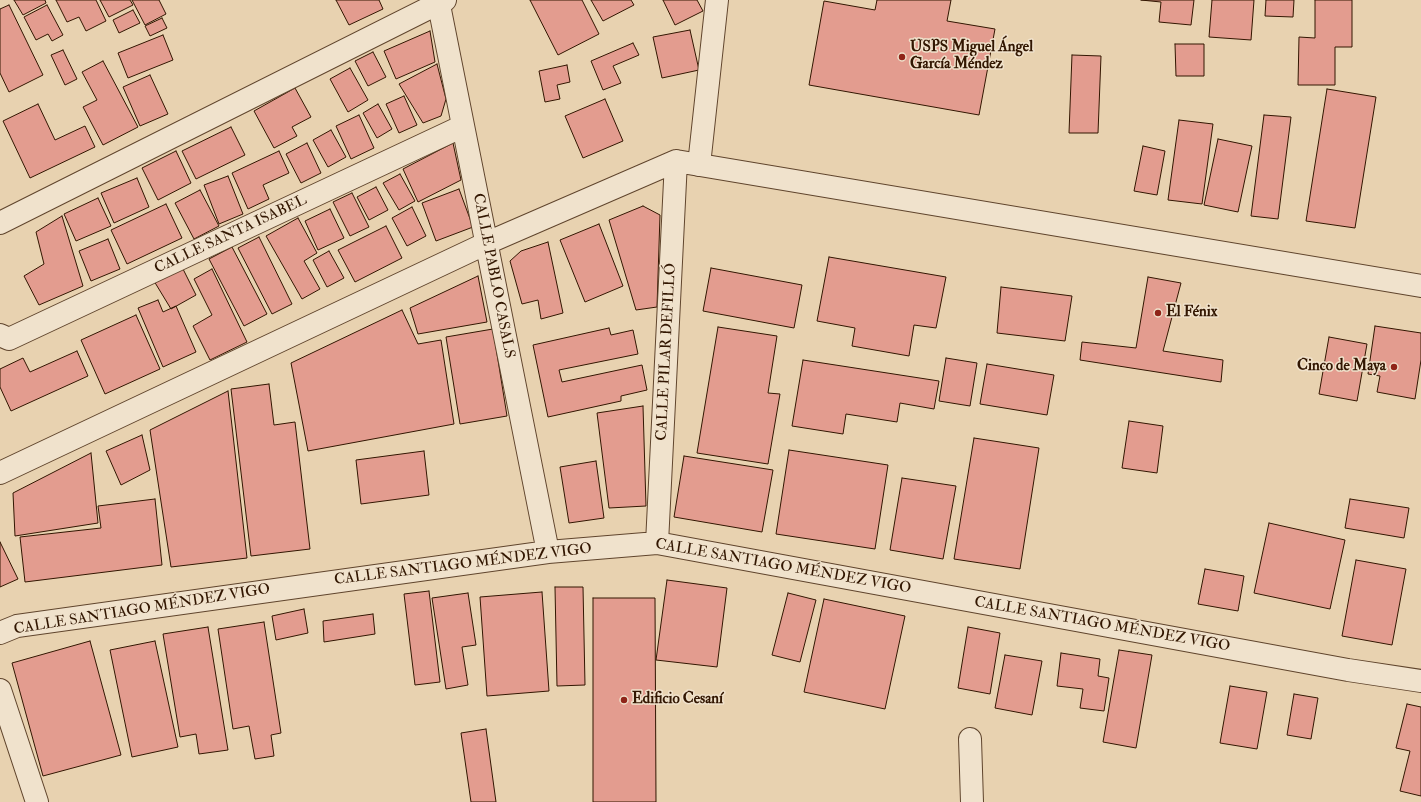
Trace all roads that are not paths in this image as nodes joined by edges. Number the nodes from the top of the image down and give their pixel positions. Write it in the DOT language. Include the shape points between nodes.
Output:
graph roads {
  1 [pos="717,0"];
  2 [pos="440,1"];
  3 [pos="463,126"];
  4 [pos="676,161"];
  5 [pos="699,165"];
  6 [pos="0,223"];
  7 [pos="487,243"];
  8 [pos="1421,286"];
  9 [pos="0,335"];
  10 [pos="0,473"];
  11 [pos="656,543"];
  12 [pos="548,552"];
  13 [pos="0,633"];
  14 [pos="1421,681"];
  15 [pos="0,690"];
  16 [pos="970,739"];
  17 [pos="37,802"];
  18 [pos="972,802"];
  1 -- 5 [label="street"];
  2 -- 3 [label="street, CALLE PABLO CASALS"];
  2 -- 6 [label="street"];
  3 -- 7 [label="street, CALLE PABLO CASALS"];
  3 -- 9 [label="street, CALLE SANTA ISABEL" via="9,339"];
  4 -- 5 [label="street"];
  4 -- 7 [label="street"];
  4 -- 11 [label="street, CALLE PILAR DEFILLÓ"];
  5 -- 8 [label="street"];
  7 -- 10 [label="street"];
  7 -- 12 [label="street, CALLE PABLO CASALS"];
  11 -- 12 [label="street, CALLE SANTIAGO MÉNDEZ VIGO"];
  11 -- 14 [label="street, CALLE SANTIAGO MÉNDEZ VIGO"];
  12 -- 13 [label="street, CALLE SANTIAGO MÉNDEZ VIGO" via="17,626"];
  15 -- 17 [label="street"];
  16 -- 18 [label="street"];
}
